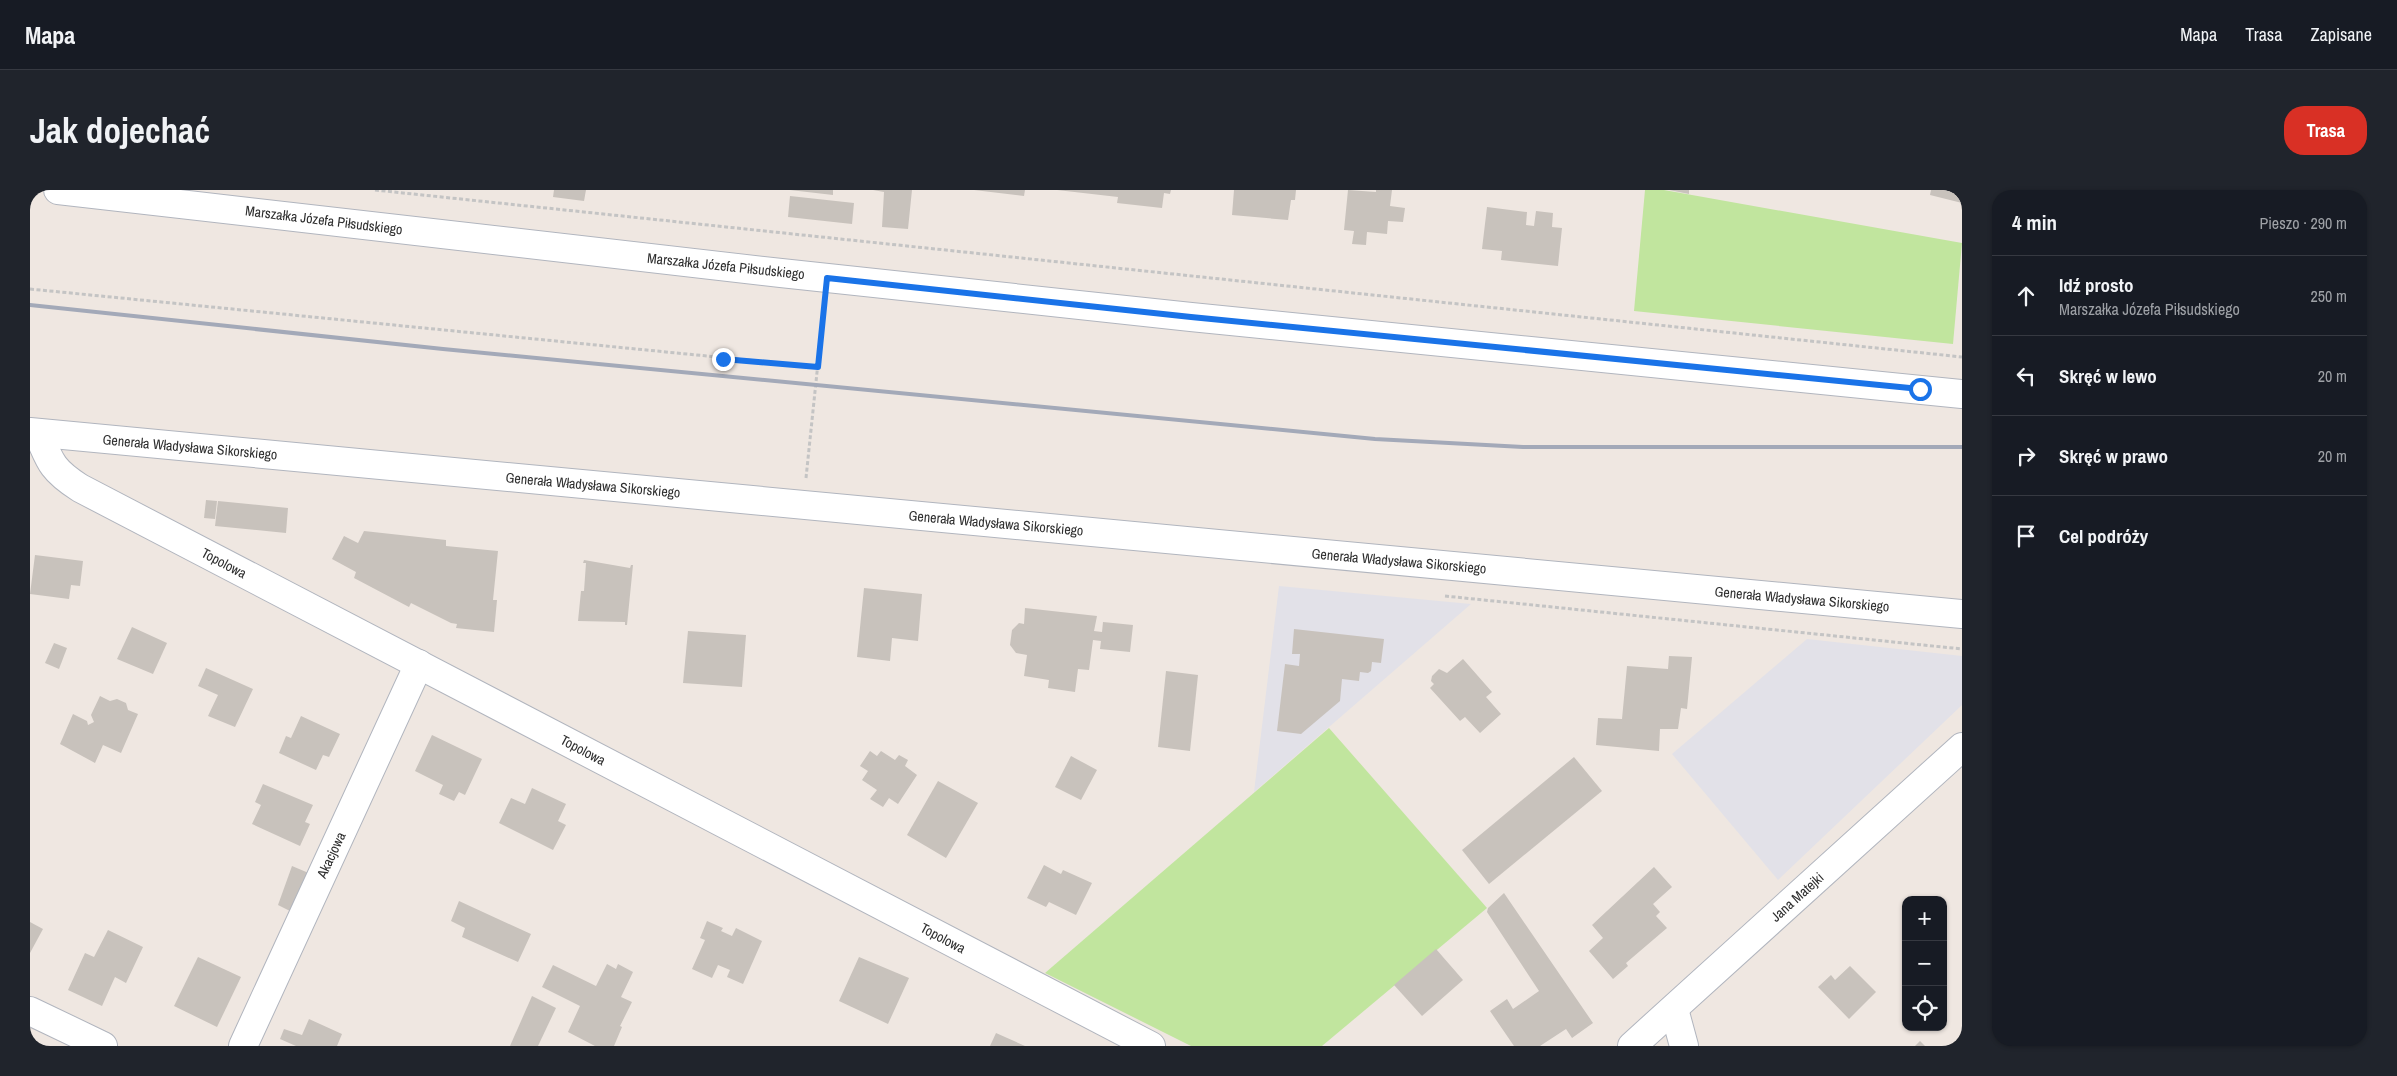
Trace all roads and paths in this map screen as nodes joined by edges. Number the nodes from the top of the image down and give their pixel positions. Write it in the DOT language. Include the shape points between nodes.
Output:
graph roads {
  1 [pos="58,190"];
  2 [pos="375,190"];
  3 [pos="832,238"];
  4 [pos="827,278"];
  5 [pos="30,289"];
  6 [pos="1962,357"];
  7 [pos="818,367"];
  8 [pos="1962,394"];
  9 [pos="34,432"];
  10 [pos="803,505"];
  11 [pos="1962,614"];
  12 [pos="419,664"];
  13 [pos="1962,747"];
  14 [pos="1674,1009"];
  15 [pos="30,1011"];
  16 [pos="103,1046"];
  17 [pos="243,1046"];
  18 [pos="1151,1046"];
  19 [pos="1632,1046"];
  20 [pos="1684,1046"];
  1 -- 4 [label="main road, Marszałka Józefa Piłsudskiego"];
  2 -- 3 [label="path"];
  3 -- 4 [label="path"];
  3 -- 6 [label="path"];
  4 -- 7 [label="path"];
  4 -- 8 [label="main road, Marszałka Józefa Piłsudskiego"];
  5 -- 7 [label="path"];
  7 -- 10 [label="path"];
  9 -- 10 [label="main road, Generała Władysława Sikorskiego"];
  9 -- 12 [label="main road, Topolowa" via="50,464 80,488"];
  10 -- 11 [label="main road, Generała Władysława Sikorskiego"];
  12 -- 17 [label="main road, Akacjowa"];
  12 -- 18 [label="main road, Topolowa"];
  13 -- 14 [label="main road, Jana Matejki"];
  14 -- 19 [label="main road, Jana Matejki"];
  14 -- 20 [label="main road"];
  15 -- 16 [label="main road"];
}
